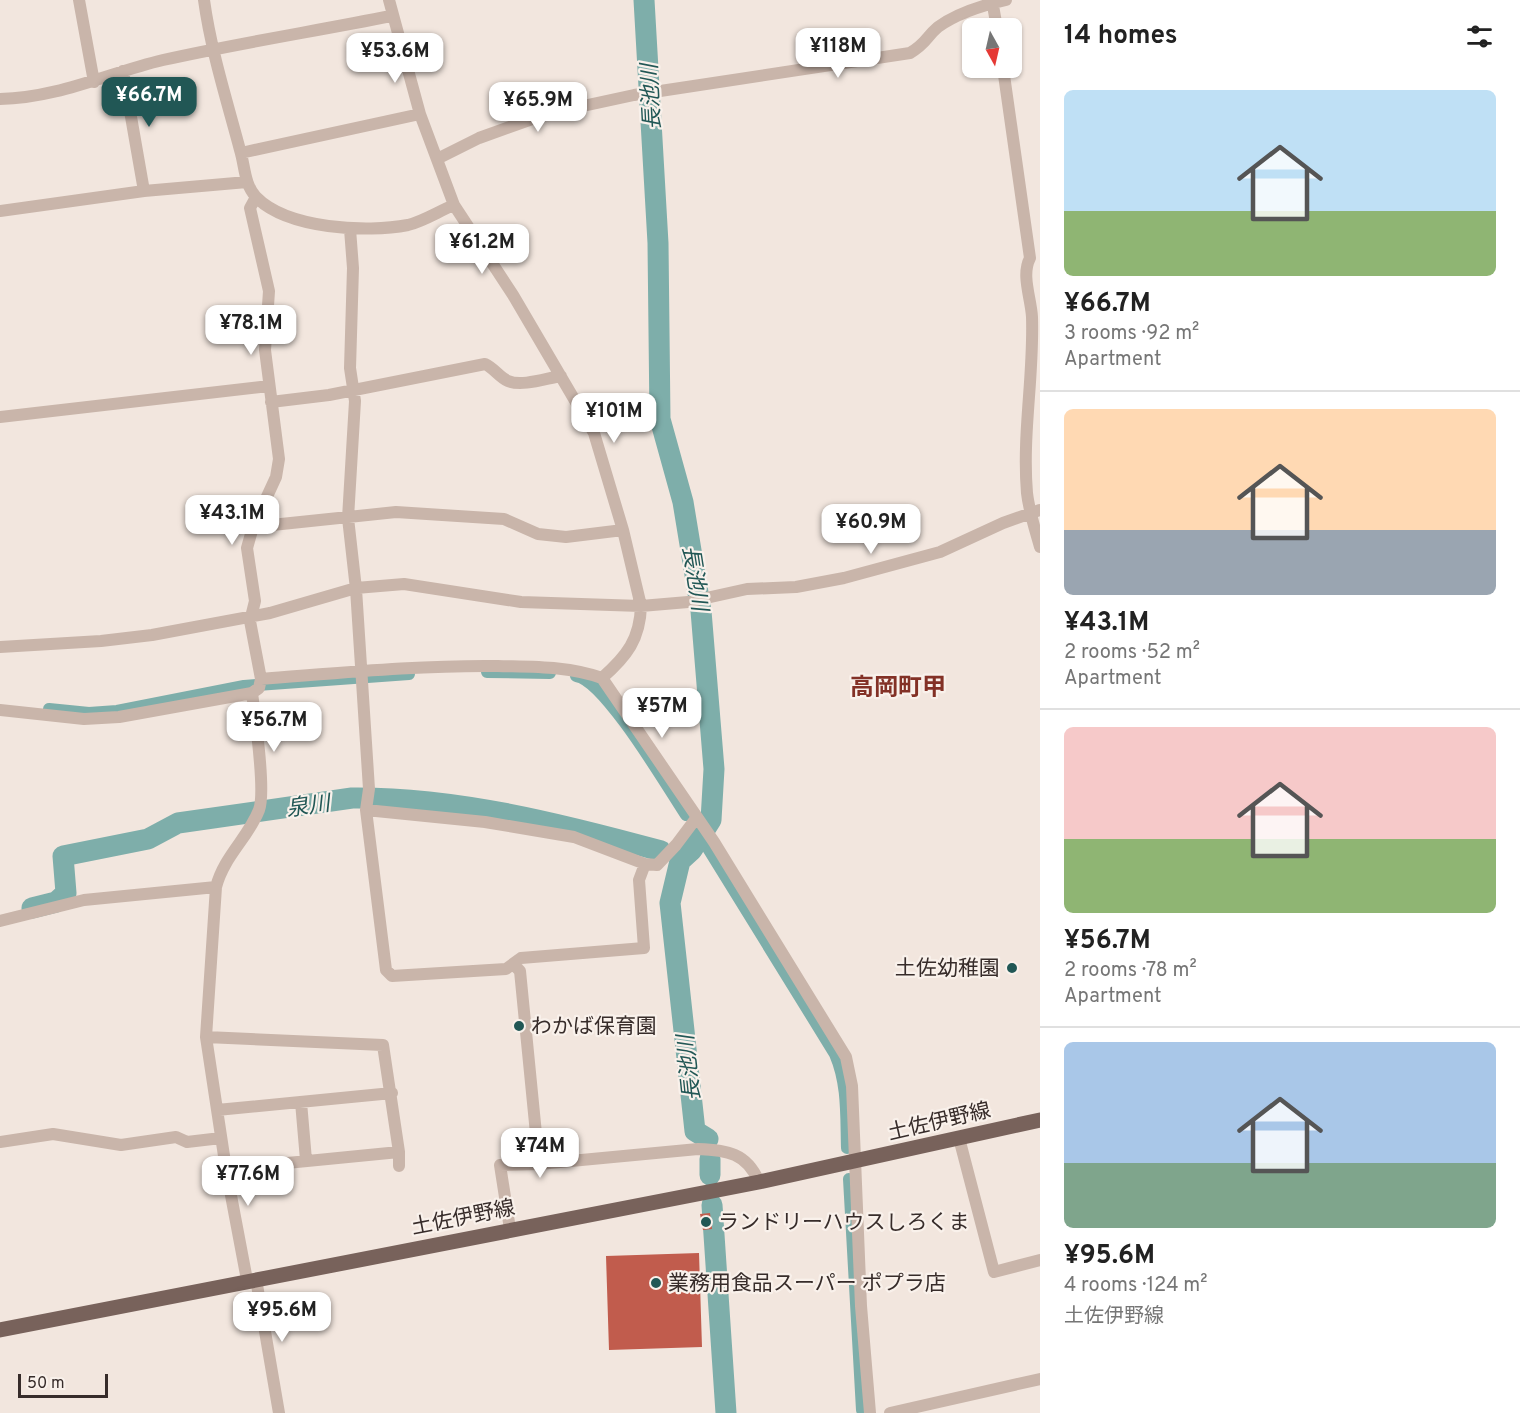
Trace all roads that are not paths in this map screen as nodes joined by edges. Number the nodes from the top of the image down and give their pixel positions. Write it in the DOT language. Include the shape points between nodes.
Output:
graph roads {
  1 [pos="79,0"];
  2 [pos="204,0"];
  3 [pos="389,0"];
  4 [pos="1006,0"];
  5 [pos="992,2"];
  6 [pos="391,16"];
  7 [pos="995,18"];
  8 [pos="215,51"];
  9 [pos="123,71"];
  10 [pos="1004,78"];
  11 [pos="94,82"];
  12 [pos="0,99"];
  13 [pos="420,114"];
  14 [pos="241,153"];
  15 [pos="437,159"];
  16 [pos="247,182"];
  17 [pos="144,191"];
  18 [pos="256,197"];
  19 [pos="454,205"];
  20 [pos="0,211"];
  21 [pos="350,229"];
  22 [pos="561,376"];
  23 [pos="269,386"];
  24 [pos="353,390"];
  25 [pos="271,402"];
  26 [pos="0,417"];
  27 [pos="1035,512"];
  28 [pos="348,518"];
  29 [pos="253,527"];
  30 [pos="623,530"];
  31 [pos="1040,546"];
  32 [pos="356,588"];
  33 [pos="641,606"];
  34 [pos="252,614"];
  35 [pos="0,647"];
  36 [pos="360,676"];
  37 [pos="602,678"];
  38 [pos="258,686"];
  39 [pos="0,710"];
  40 [pos="367,802"];
  41 [pos="699,820"];
  42 [pos="645,864"];
  43 [pos="216,887"];
  44 [pos="0,921"];
  45 [pos="513,964"];
  46 [pos="206,1037"];
  47 [pos="392,1093"];
  48 [pos="301,1102"];
  49 [pos="217,1110"];
  50 [pos="1040,1120"];
  51 [pos="221,1138"];
  52 [pos="959,1138"];
  53 [pos="0,1142"];
  54 [pos="399,1152"];
  55 [pos="306,1160"];
  56 [pos="856,1161"];
  57 [pos="539,1164"];
  58 [pos="399,1166"];
  59 [pos="226,1169"];
  60 [pos="759,1182"];
  61 [pos="510,1229"];
  62 [pos="1040,1260"];
  63 [pos="252,1280"];
  64 [pos="0,1330"];
  65 [pos="1040,1379"];
  66 [pos="279,1413"];
  67 [pos="870,1413"];
  68 [pos="890,1413"];
  1 -- 11 [label="street"];
  2 -- 8 [label="street"];
  3 -- 6 [label="street"];
  4 -- 5 [label="street"];
  5 -- 7 [label="street"];
  5 -- 15 [label="street" via="937,28 925,45 910,53 634,95 546,114 479,138"];
  6 -- 8 [label="street"];
  6 -- 13 [label="street"];
  8 -- 9 [label="street"];
  8 -- 14 [label="street"];
  9 -- 11 [label="street"];
  9 -- 17 [label="street"];
  10 -- 27 [label="street" via="1030,258 1026,267 1032,316 1026,406 1027,491"];
  11 -- 12 [label="street"];
  13 -- 14 [label="street"];
  13 -- 15 [label="street"];
  14 -- 16 [label="street"];
  15 -- 19 [label="street"];
  16 -- 17 [label="street"];
  16 -- 18 [label="street"];
  17 -- 20 [label="street"];
  18 -- 21 [label="street" via="284,214"];
  18 -- 23 [label="street" via="250,208 269,291 265,350"];
  19 -- 21 [label="street" via="411,224"];
  19 -- 22 [label="street"];
  21 -- 24 [label="street"];
  22 -- 24 [label="street" via="515,384 485,364"];
  22 -- 30 [label="street" via="594,433"];
  23 -- 25 [label="street"];
  23 -- 26 [label="street"];
  24 -- 25 [label="street"];
  24 -- 28 [label="street"];
  25 -- 29 [label="street" via="279,459 276,477"];
  27 -- 31 [label="street"];
  27 -- 33 [label="street" via="940,552 844,578"];
  28 -- 29 [label="street"];
  28 -- 30 [label="street" via="396,512 504,519 538,534 566,537"];
  28 -- 32 [label="street"];
  29 -- 34 [label="street" via="247,548 255,602"];
  30 -- 33 [label="street"];
  32 -- 33 [label="street" via="404,584 521,602"];
  32 -- 34 [label="street" via="270,613"];
  32 -- 36 [label="street"];
  33 -- 37 [label="street" via="641,625 632,647"];
  34 -- 35 [label="street" via="152,635"];
  34 -- 38 [label="street"];
  36 -- 37 [label="street" via="451,666 554,667"];
  36 -- 38 [label="street"];
  36 -- 40 [label="street"];
  37 -- 41 [label="street"];
  38 -- 39 [label="street" via="119,717 84,718"];
  38 -- 43 [label="street" via="258,811 219,873"];
  40 -- 42 [label="street" via="574,837"];
  40 -- 45 [label="street" via="386,970 392,976 506,969"];
  41 -- 42 [label="street" via="663,861"];
  41 -- 56 [label="street" via="846,1057 852,1086"];
  42 -- 45 [label="street" via="639,880 644,948 521,958"];
  43 -- 44 [label="street" via="84,900"];
  43 -- 46 [label="street"];
  45 -- 57 [label="street" via="520,971"];
  46 -- 47 [label="street" via="383,1045"];
  46 -- 49 [label="street"];
  47 -- 48 [label="street"];
  47 -- 54 [label="street"];
  48 -- 49 [label="street"];
  48 -- 55 [label="street"];
  49 -- 51 [label="street"];
  50 -- 52 [label="main road, 土佐伊野線"];
  51 -- 53 [label="street" via="187,1142 176,1137 121,1145 53,1134"];
  51 -- 59 [label="street"];
  52 -- 56 [label="main road, 土佐伊野線"];
  52 -- 62 [label="street" via="994,1272"];
  54 -- 55 [label="street"];
  54 -- 58 [label="street"];
  55 -- 59 [label="street"];
  56 -- 60 [label="main road, 土佐伊野線"];
  56 -- 67 [label="street" via="861,1306"];
  57 -- 60 [label="street" via="717,1150 741,1157 752,1166"];
  57 -- 61 [label="street" via="500,1165"];
  59 -- 63 [label="street"];
  60 -- 61 [label="main road, 土佐伊野線"];
  61 -- 63 [label="main road, 土佐伊野線"];
  63 -- 64 [label="main road, 土佐伊野線"];
  63 -- 66 [label="street"];
  65 -- 68 [label="street"];
}
